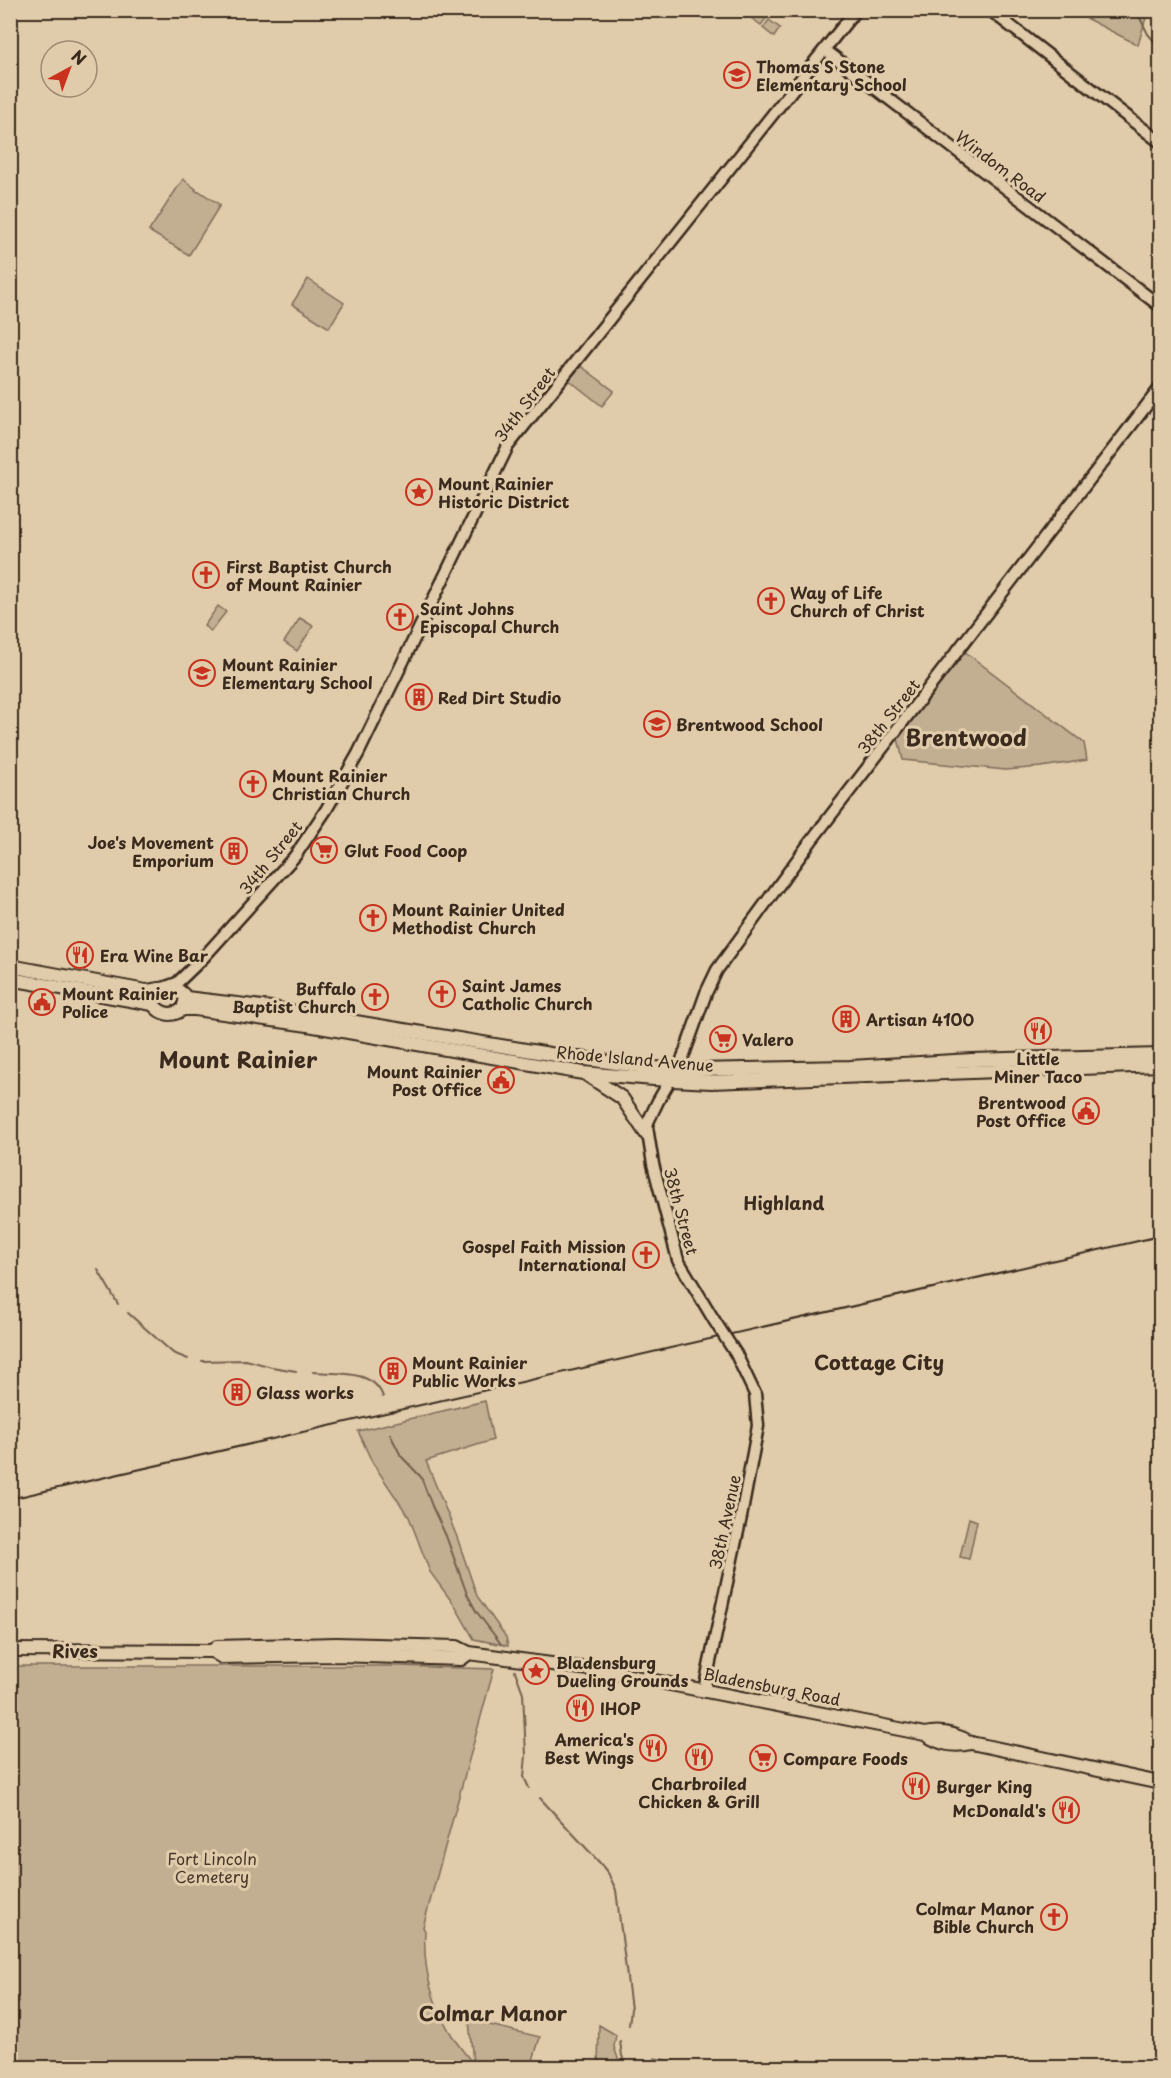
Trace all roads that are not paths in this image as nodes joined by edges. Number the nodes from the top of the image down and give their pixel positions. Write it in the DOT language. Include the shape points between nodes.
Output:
graph roads {
  1 [pos="856,10"];
  2 [pos="990,10"];
  3 [pos="825,50"];
  4 [pos="1161,142"];
  5 [pos="1161,306"];
  6 [pos="1161,388"];
  7 [pos="10,966"];
  8 [pos="192,970"];
  9 [pos="10,979"];
  10 [pos="162,988"];
  11 [pos="185,1000"];
  12 [pos="153,1004"];
  13 [pos="1161,1055"];
  14 [pos="1161,1065"];
  15 [pos="678,1069"];
  16 [pos="583,1073"];
  17 [pos="669,1080"];
  18 [pos="647,1130"];
  19 [pos="738,1358"];
  20 [pos="10,1650"];
  21 [pos="704,1690"];
  22 [pos="1161,1783"];
  1 -- 3 [label="street, 34th Street"];
  2 -- 4 [label="street"];
  3 -- 5 [label="street, Windom Road"];
  3 -- 8 [label="street, 34th Street" via="508,446 326,810 295,856"];
  6 -- 15 [label="street, 38th Street" via="811,841 717,970"];
  7 -- 10 [label="main road" via="146,991"];
  8 -- 10 [label="street, 34th Street" via="177,983"];
  8 -- 11 [label="street, 34th Street"];
  9 -- 12 [label="main road"];
  10 -- 11 [label="main road" via="176,989"];
  10 -- 12 [label="main road" via="154,994"];
  11 -- 12 [label="main road" via="178,1013 159,1011"];
  11 -- 15 [label="main road, Rhode Island Avenue" via="271,1008 619,1064"];
  11 -- 16 [label="main road, Rhode Island Avenue" via="195,1009"];
  13 -- 15 [label="main road, Rhode Island Avenue"];
  14 -- 17 [label="main road, Rhode Island Avenue" via="711,1082"];
  15 -- 17 [label="street, 38th Street"];
  16 -- 17 [label="main road, Rhode Island Avenue"];
  16 -- 18 [label="main road" via="622,1098"];
  17 -- 18 [label="street, 38th Street" via="647,1110"];
  18 -- 19 [label="street, 38th Street, bridge" via="678,1260"];
  19 -- 21 [label="street, 38th Avenue" via="755,1394 758,1426"];
  20 -- 21 [label="main road, Bladensburg Road" via="212,1651 222,1657 461,1659 470,1653 604,1671"];
  21 -- 22 [label="main road, Bladensburg Road" via="925,1734 936,1742 956,1746 971,1743"];
}
